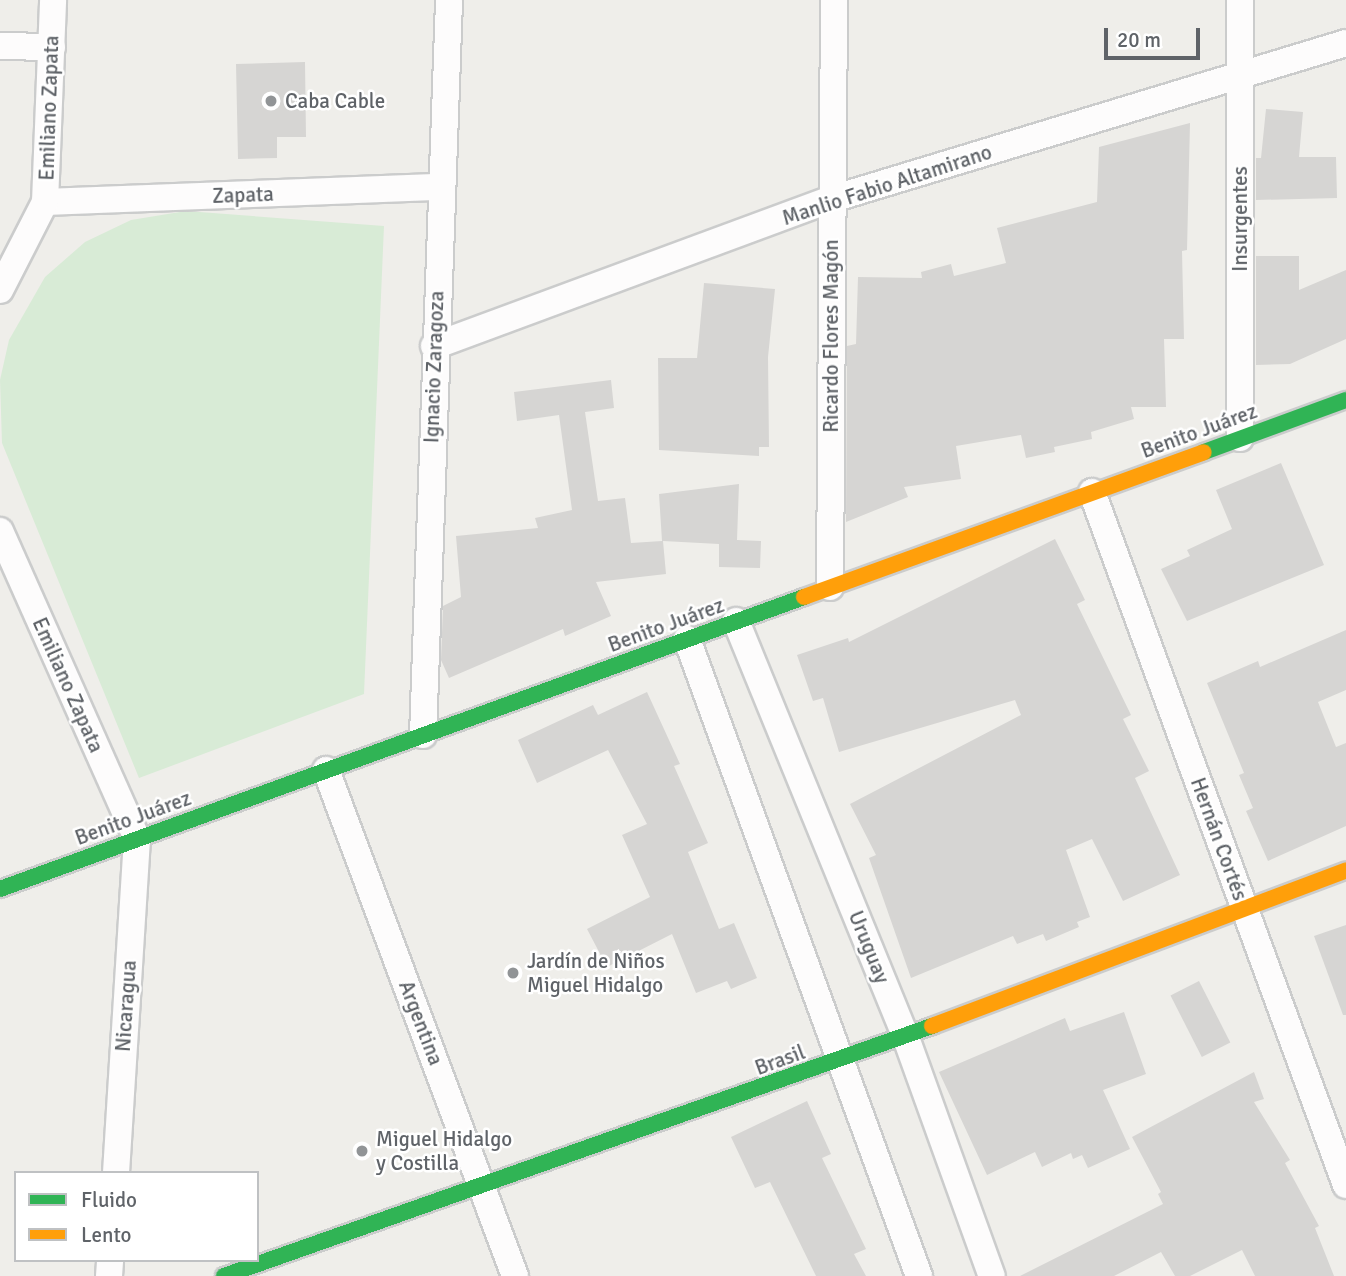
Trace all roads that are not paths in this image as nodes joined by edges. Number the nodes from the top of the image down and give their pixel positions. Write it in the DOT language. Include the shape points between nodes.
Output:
graph roads {
  1 [pos="53,0"];
  2 [pos="449,0"];
  3 [pos="834,0"];
  4 [pos="1240,0"];
  5 [pos="1346,43"];
  6 [pos="0,46"];
  7 [pos="52,47"];
  8 [pos="1240,77"];
  9 [pos="440,187"];
  10 [pos="832,199"];
  11 [pos="45,202"];
  12 [pos="0,290"];
  13 [pos="434,346"];
  14 [pos="1346,400"];
  15 [pos="1240,438"];
  16 [pos="1092,492"];
  17 [pos="0,531"];
  18 [pos="830,587"];
  19 [pos="736,621"];
  20 [pos="687,639"];
  21 [pos="423,735"];
  22 [pos="326,770"];
  23 [pos="137,839"];
  24 [pos="1346,870"];
  25 [pos="0,889"];
  26 [pos="1244,907"];
  27 [pos="905,1035"];
  28 [pos="841,1060"];
  29 [pos="116,1171"];
  30 [pos="1346,1185"];
  31 [pos="484,1189"];
  32 [pos="224,1276"];
  33 [pos="515,1276"];
  34 [pos="919,1276"];
  35 [pos="992,1276"];
  1 -- 7 [label="street, Emiliano Zapata"];
  2 -- 9 [label="street, Ignacio Zaragoza"];
  3 -- 10 [label="street, Ricardo Flores Magón"];
  4 -- 8 [label="street, Insurgentes"];
  5 -- 8 [label="street, Manlio Fabio Altamirano"];
  6 -- 7 [label="street"];
  7 -- 11 [label="street, Emiliano Zapata"];
  8 -- 10 [label="street, Manlio Fabio Altamirano"];
  8 -- 15 [label="street, Insurgentes"];
  9 -- 11 [label="street, Zapata"];
  9 -- 13 [label="street, Ignacio Zaragoza"];
  10 -- 13 [label="street, Manlio Fabio Altamirano"];
  10 -- 18 [label="street, Ricardo Flores Magón"];
  11 -- 12 [label="street, Emiliano Zapata"];
  13 -- 21 [label="street, Ignacio Zaragoza"];
  14 -- 15 [label="street, Benito Juárez"];
  15 -- 16 [label="street, Benito Juárez"];
  16 -- 18 [label="street, Benito Juárez"];
  16 -- 26 [label="street, Hernán Cortés"];
  17 -- 23 [label="street, Emiliano Zapata"];
  18 -- 19 [label="street, Benito Juárez"];
  19 -- 20 [label="street, Benito Juárez"];
  19 -- 27 [label="street, Uruguay"];
  20 -- 21 [label="street, Benito Juárez"];
  20 -- 28 [label="street"];
  21 -- 22 [label="street, Benito Juárez"];
  22 -- 23 [label="street, Benito Juárez"];
  22 -- 31 [label="street, Argentina"];
  23 -- 25 [label="street, Benito Juárez"];
  23 -- 29 [label="street, Nicaragua"];
  24 -- 26 [label="street, Brasil"];
  26 -- 27 [label="street, Brasil"];
  26 -- 30 [label="street, Hernán Cortés"];
  27 -- 28 [label="street, Brasil"];
  27 -- 35 [label="street, Uruguay"];
  28 -- 31 [label="street, Brasil"];
  28 -- 34 [label="street"];
  31 -- 32 [label="street, Brasil"];
  31 -- 33 [label="street, Argentina"];
}
